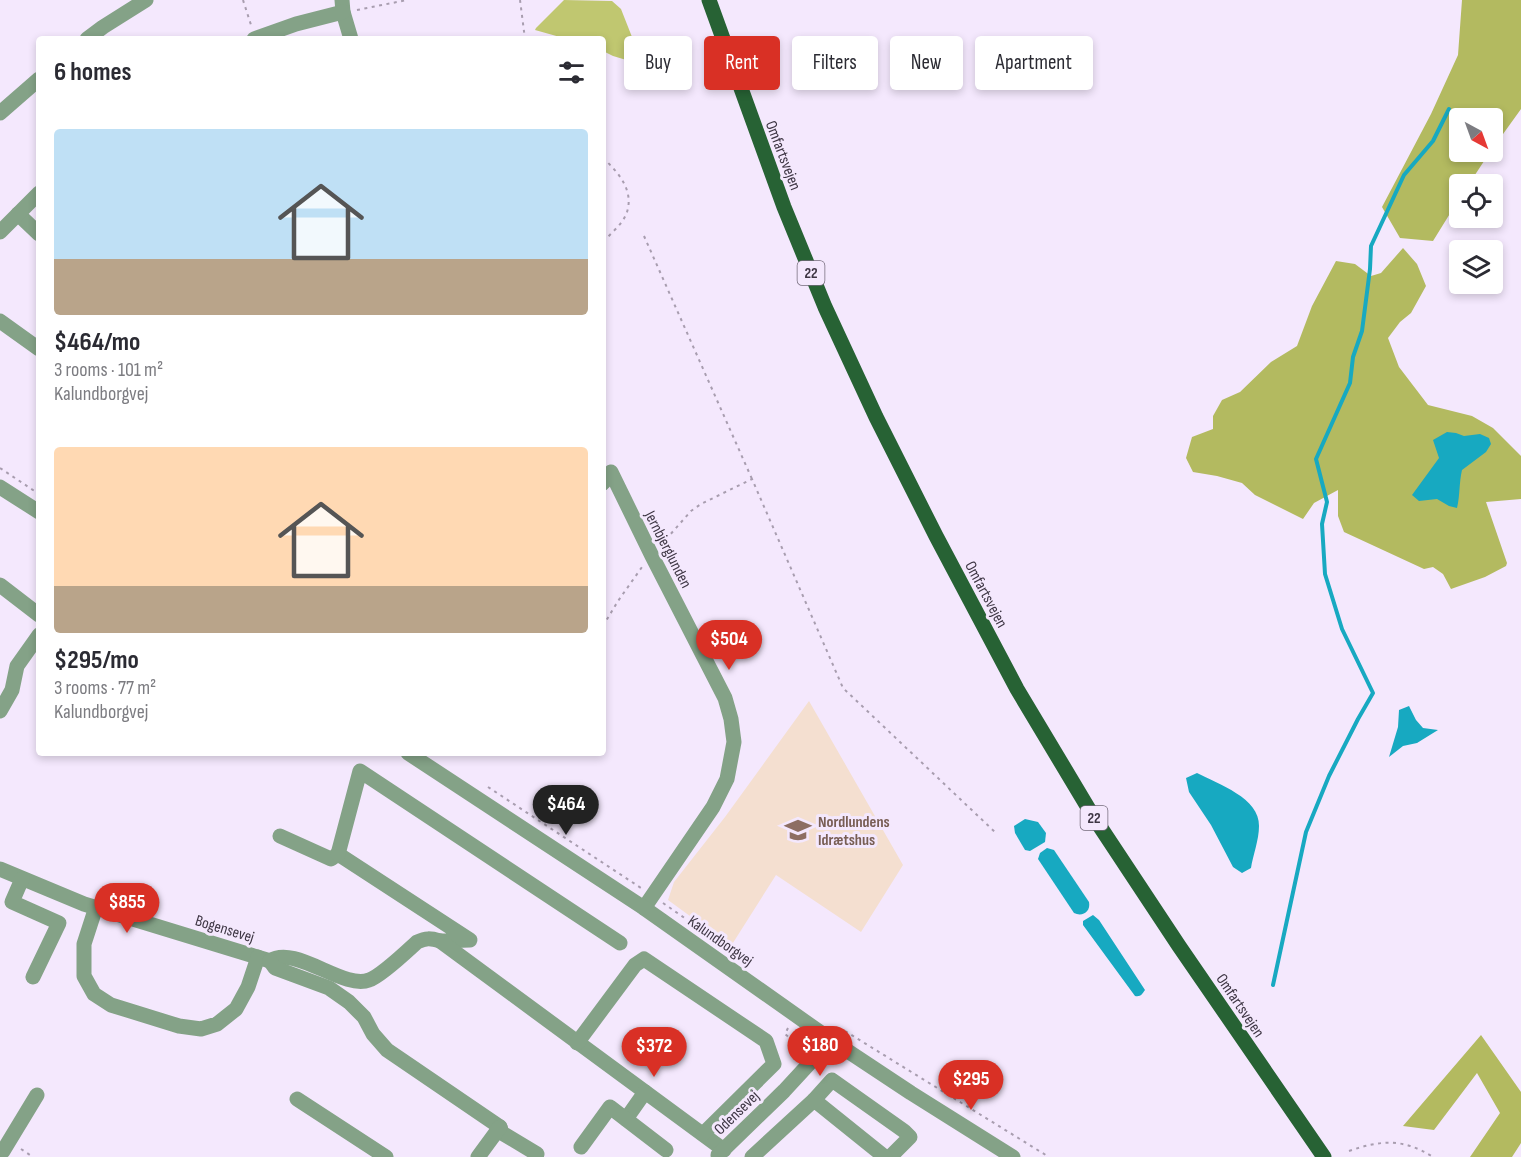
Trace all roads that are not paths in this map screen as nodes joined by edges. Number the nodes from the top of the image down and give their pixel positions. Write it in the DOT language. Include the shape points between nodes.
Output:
graph roads {
  1 [pos="146,0"];
  2 [pos="709,0"];
  3 [pos="343,6"];
  4 [pos="91,36"];
  5 [pos="262,36"];
  6 [pos="350,36"];
  7 [pos="36,82"];
  8 [pos="0,113"];
  9 [pos="36,196"];
  10 [pos="18,214"];
  11 [pos="36,231"];
  12 [pos="0,232"];
  13 [pos="0,321"];
  14 [pos="36,347"];
  15 [pos="606,479"];
  16 [pos="0,487"];
  17 [pos="36,510"];
  18 [pos="0,585"];
  19 [pos="36,613"];
  20 [pos="36,639"];
  21 [pos="0,711"];
  22 [pos="413,756"];
  23 [pos="280,836"];
  24 [pos="338,854"];
  25 [pos="0,869"];
  26 [pos="22,879"];
  27 [pos="649,902"];
  28 [pos="96,908"];
  29 [pos="440,941"];
  30 [pos="620,943"];
  31 [pos="264,959"];
  32 [pos="33,977"];
  33 [pos="836,1034"];
  34 [pos="571,1038"];
  35 [pos="645,1092"];
  36 [pos="37,1095"];
  37 [pos="297,1098"];
  38 [pos="814,1100"];
  39 [pos="626,1119"];
  40 [pos="500,1127"];
  41 [pos="703,1134"];
  42 [pos="581,1147"];
  43 [pos="666,1150"];
  44 [pos="5,1153"];
  45 [pos="720,1153"];
  46 [pos="537,1154"];
  47 [pos="386,1157"];
  48 [pos="478,1157"];
  49 [pos="752,1157"];
  50 [pos="885,1157"];
  51 [pos="890,1157"];
  52 [pos="1013,1157"];
  53 [pos="1324,1157"];
  1 -- 4 [label="street"];
  2 -- 53 [label="main road, Omfartsvejen / 22" via="784,207 825,307 901,466 1017,689 1093,816"];
  3 -- 5 [label="street"];
  3 -- 6 [label="street"];
  7 -- 8 [label="street"];
  9 -- 10 [label="street"];
  10 -- 11 [label="street"];
  10 -- 12 [label="street"];
  13 -- 14 [label="street"];
  15 -- 27 [label="street, Jernbjerglunden" via="611,472 732,719 734,742 727,779 713,807"];
  16 -- 17 [label="street"];
  18 -- 19 [label="street"];
  20 -- 21 [label="street" via="16,666 12,690"];
  22 -- 27 [label="street, Kalundborgvej"];
  23 -- 24 [label="street" via="331,859"];
  24 -- 29 [label="street" via="470,940"];
  24 -- 30 [label="street" via="360,771"];
  25 -- 26 [label="street, Bogensevej"];
  26 -- 28 [label="street, Bogensevej"];
  26 -- 32 [label="street" via="12,902 59,922"];
  27 -- 33 [label="street, Kalundborgvej"];
  28 -- 31 [label="street, Bogensevej"];
  28 -- 31 [label="street" via="84,944 84,976 94,994 111,1005 179,1026 201,1029 217,1024 236,1009"];
  29 -- 31 [label="street" via="425,938 375,977 358,982 291,957"];
  29 -- 34 [label="street"];
  31 -- 40 [label="street" via="275,968 329,988 349,1002 387,1050"];
  33 -- 45 [label="street, Odensevej"];
  33 -- 52 [label="street, Kalundborgvej" via="911,1093"];
  34 -- 35 [label="street"];
  34 -- 41 [label="street" via="644,959 766,1041 774,1064"];
  35 -- 39 [label="street"];
  35 -- 41 [label="street"];
  36 -- 44 [label="street"];
  37 -- 47 [label="street"];
  38 -- 49 [label="street"];
  38 -- 50 [label="street"];
  38 -- 51 [label="street" via="832,1080 904,1131 910,1137"];
  39 -- 42 [label="street" via="610,1107"];
  39 -- 43 [label="street"];
  40 -- 46 [label="street" via="502,1133"];
  40 -- 48 [label="street"];
  41 -- 45 [label="street"];
}
